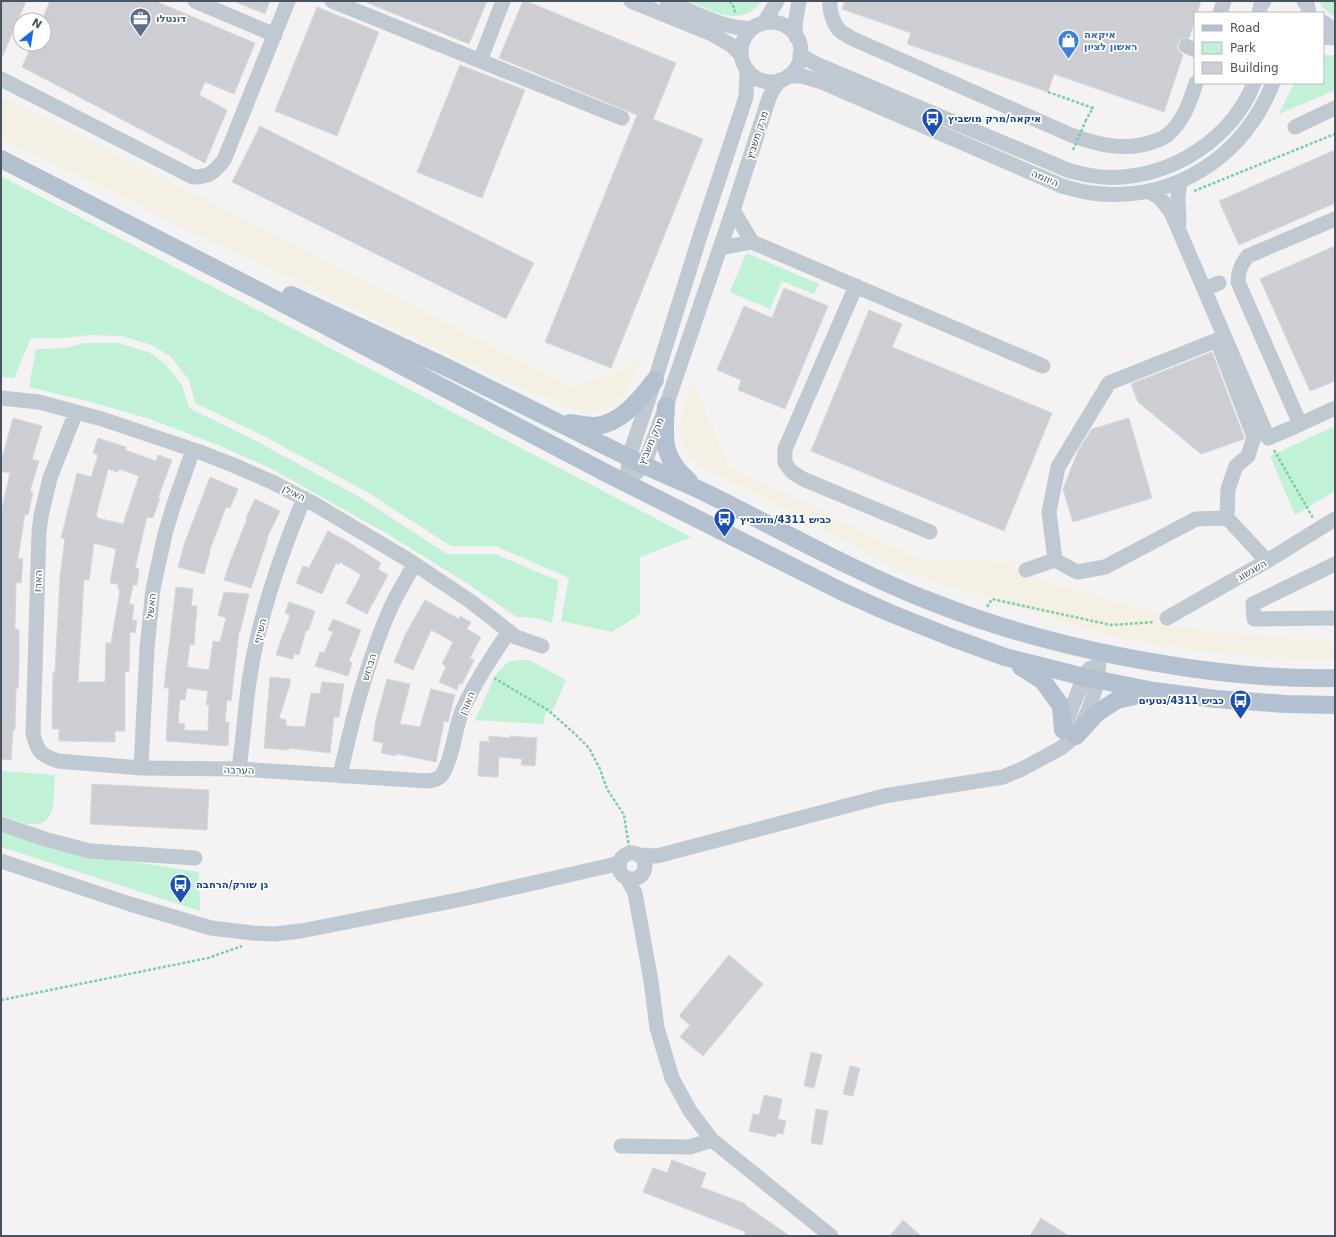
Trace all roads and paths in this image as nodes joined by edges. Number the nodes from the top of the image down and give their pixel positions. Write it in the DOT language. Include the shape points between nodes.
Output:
graph roads {
  1 [pos="195,1"];
  2 [pos="288,1"];
  3 [pos="332,1"];
  4 [pos="503,1"];
  5 [pos="631,1"];
  6 [pos="667,1"];
  7 [pos="777,1"];
  8 [pos="799,1"];
  9 [pos="830,1"];
  10 [pos="1224,1"];
  11 [pos="1264,1"];
  12 [pos="1220,12"];
  13 [pos="1259,12"];
  14 [pos="1324,23"];
  15 [pos="759,26"];
  16 [pos="1335,30"];
  17 [pos="275,34"];
  18 [pos="796,37"];
  19 [pos="1324,37"];
  20 [pos="1335,38"];
  21 [pos="741,55"];
  22 [pos="800,55"];
  23 [pos="480,61"];
  24 [pos="747,70"];
  25 [pos="784,78"];
  26 [pos="1,79"];
  27 [pos="1196,84"];
  28 [pos="1254,84"];
  29 [pos="1273,84"];
  30 [pos="1048,92"];
  31 [pos="1335,108"];
  32 [pos="622,118"];
  33 [pos="1295,127"];
  34 [pos="1335,134"];
  35 [pos="1072,150"];
  36 [pos="1,159"];
  37 [pos="23,170"];
  38 [pos="1180,181"];
  39 [pos="1150,192"];
  40 [pos="1178,197"];
  41 [pos="734,210"];
  42 [pos="1335,219"];
  43 [pos="1179,229"];
  44 [pos="752,242"];
  45 [pos="720,248"];
  46 [pos="1219,283"];
  47 [pos="856,286"];
  48 [pos="1204,289"];
  49 [pos="1043,366"];
  50 [pos="656,380"];
  51 [pos="1,398"];
  52 [pos="18,399"];
  53 [pos="1,403"];
  54 [pos="666,406"];
  55 [pos="1335,408"];
  56 [pos="76,412"];
  57 [pos="549,418"];
  58 [pos="1300,424"];
  59 [pos="1268,438"];
  60 [pos="193,450"];
  61 [pos="637,461"];
  62 [pos="626,483"];
  63 [pos="702,491"];
  64 [pos="304,498"];
  65 [pos="1227,518"];
  66 [pos="1335,519"];
  67 [pos="1319,529"];
  68 [pos="930,532"];
  69 [pos="1055,560"];
  70 [pos="1267,561"];
  71 [pos="414,564"];
  72 [pos="1335,564"];
  73 [pos="1026,570"];
  74 [pos="1167,618"];
  75 [pos="1335,618"];
  76 [pos="980,620"];
  77 [pos="509,631"];
  78 [pos="542,646"];
  79 [pos="1099,653"];
  80 [pos="1005,656"];
  81 [pos="483,671"];
  82 [pos="1335,678"];
  83 [pos="1091,679"];
  84 [pos="1154,691"];
  85 [pos="1335,705"];
  86 [pos="1069,733"];
  87 [pos="41,754"];
  88 [pos="141,768"];
  89 [pos="239,769"];
  90 [pos="340,776"];
  91 [pos="438,779"];
  92 [pos="1,824"];
  93 [pos="195,858"];
  94 [pos="1,861"];
  95 [pos="628,866"];
  96 [pos="245,945"];
  97 [pos="1,1000"];
  98 [pos="712,1140"];
  99 [pos="621,1146"];
  100 [pos="831,1236"];
  1 -- 17 [label="street"];
  2 -- 17 [label="street"];
  3 -- 23 [label="street"];
  4 -- 23 [label="street"];
  5 -- 21 [label="street" via="712,34 731,45"];
  6 -- 15 [label="street" via="727,25 746,29"];
  7 -- 15 [label="street"];
  8 -- 18 [label="street"];
  9 -- 27 [label="street" via="833,18 839,30 851,38 1071,135 1096,143 1111,146 1145,145 1166,137 1178,124"];
  10 -- 12 [label="street"];
  11 -- 13 [label="street"];
  14 -- 16 [label="street"];
  15 -- 18 [label="street" via="780,24 787,27"];
  15 -- 21 [label="street" via="746,36 742,43"];
  17 -- 26 [label="street" via="224,160 215,172 203,177 193,177"];
  18 -- 22 [label="street"];
  19 -- 20 [label="street"];
  21 -- 24 [label="street, מרק משביץ"];
  22 -- 25 [label="street, מרק משביץ" via="796,68"];
  22 -- 28 [label="street, היוזמה" via="1070,171 1104,177 1161,169 1190,156 1206,146 1228,126 1242,108"];
  23 -- 32 [label="street"];
  24 -- 25 [label="street" via="758,79 767,82 776,82"];
  24 -- 50 [label="street, מרק משביץ" via="745,102 700,236"];
  25 -- 39 [label="street, היוזמה" via="802,76 822,82 1062,186 1107,195"];
  25 -- 41 [label="street, מרק משביץ" via="769,98"];
  29 -- 38 [label="street, היוזמה" via="1256,117 1234,143 1212,163"];
  30 -- 35 [label="path, bridge" via="1092,108"];
  31 -- 33 [label="street"];
  34 -- 40 [label="path"];
  36 -- 37 [label="main road"];
  37 -- 57 [label="main road" via="450,369"];
  37 -- 62 [label="main road"];
  38 -- 39 [label="street, היוזמה"];
  38 -- 40 [label="street"];
  39 -- 43 [label="street" via="1160,198 1171,212"];
  40 -- 43 [label="street"];
  41 -- 44 [label="street"];
  41 -- 45 [label="street, מרק משביץ"];
  42 -- 58 [label="street" via="1248,256 1241,265 1238,276 1238,282"];
  43 -- 48 [label="street"];
  44 -- 45 [label="street"];
  44 -- 47 [label="street"];
  45 -- 54 [label="street, מרק משביץ"];
  46 -- 48 [label="street"];
  47 -- 49 [label="street"];
  47 -- 68 [label="street" via="785,449 785,463 792,472 803,479"];
  48 -- 59 [label="street"];
  50 -- 57 [label="main road" via="632,407 612,422 595,426"];
  50 -- 61 [label="street, מרק משביץ"];
  51 -- 52 [label="street, האילן"];
  52 -- 53 [label="street, האילן"];
  52 -- 56 [label="street, האילן"];
  54 -- 61 [label="street, מרק משביץ"];
  54 -- 63 [label="main road" via="665,442 670,461"];
  55 -- 58 [label="street"];
  56 -- 60 [label="street, האילן"];
  56 -- 87 [label="street, הארז" via="50,478 39,532 33,734 36,747"];
  57 -- 61 [label="main road"];
  58 -- 59 [label="street"];
  59 -- 67 [label="path"];
  60 -- 64 [label="street, האילן" via="233,465"];
  60 -- 88 [label="street, האשל" via="165,534 152,589"];
  61 -- 62 [label="street, מרק משביץ"];
  61 -- 63 [label="main road"];
  62 -- 80 [label="main road" via="870,605"];
  63 -- 76 [label="main road" via="894,586"];
  64 -- 71 [label="street, האילן"];
  64 -- 89 [label="street, השיזף" via="276,572 256,648 249,681"];
  65 -- 69 [label="street" via="1196,519 1106,567 1077,572"];
  65 -- 69 [label="street" via="1228,489 1236,466 1248,456 1254,437 1217,340 1109,383 1058,468 1049,512"];
  65 -- 70 [label="street"];
  66 -- 67 [label="street, השגשוג"];
  67 -- 70 [label="street, השגשוג"];
  69 -- 73 [label="street"];
  70 -- 74 [label="street, השגשוג"];
  71 -- 77 [label="street, האילן" via="470,601"];
  71 -- 90 [label="street, הברוש" via="391,606 375,648 358,701"];
  72 -- 75 [label="street" via="1253,604 1254,619"];
  74 -- 76 [label="path" via="1172,621 1111,625 992,599"];
  76 -- 79 [label="main road"];
  77 -- 78 [label="street, האילן" via="516,637"];
  77 -- 81 [label="street, האורן"];
  79 -- 82 [label="main road" via="1260,676"];
  79 -- 83 [label="street"];
  80 -- 83 [label="main road"];
  80 -- 86 [label="main road" via="1043,681 1061,706"];
  81 -- 91 [label="street, האורן" via="462,712 448,762"];
  81 -- 95 [label="path" via="548,710 589,748 607,790 624,815"];
  83 -- 84 [label="main road"];
  83 -- 86 [label="street" via="1089,709"];
  84 -- 85 [label="main road" via="1247,702"];
  84 -- 86 [label="main road" via="1117,700"];
  86 -- 95 [label="street" via="1061,748 1003,777 884,796 656,856"];
  87 -- 88 [label="street, הערבה" via="58,761"];
  88 -- 89 [label="street, הערבה"];
  89 -- 90 [label="street, הערבה"];
  90 -- 91 [label="street, הערבה" via="428,781"];
  92 -- 93 [label="street" via="90,851"];
  94 -- 95 [label="street" via="212,928 274,934 432,906"];
  95 -- 98 [label="street" via="651,981 657,1028 672,1078 690,1111"];
  96 -- 97 [label="path" via="208,958"];
  98 -- 99 [label="street" via="690,1147"];
  98 -- 100 [label="street"];
}
